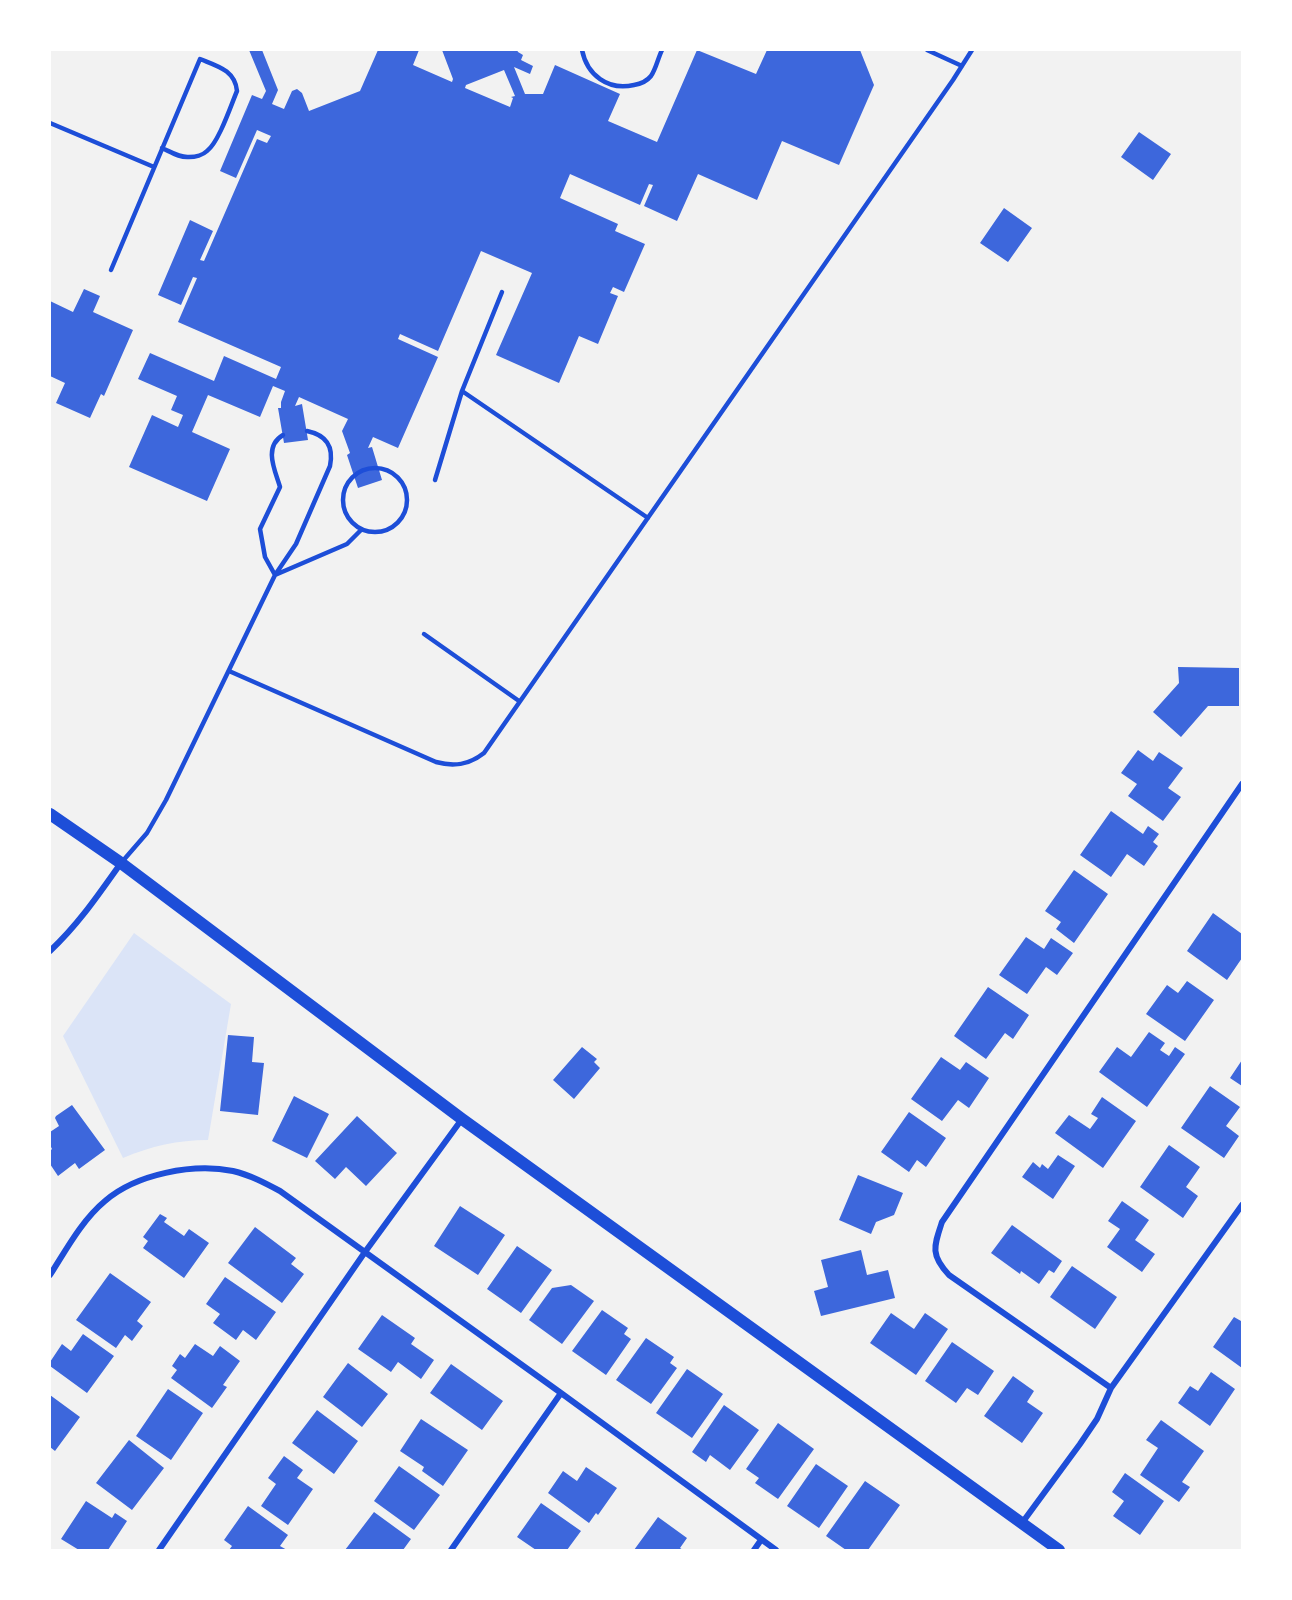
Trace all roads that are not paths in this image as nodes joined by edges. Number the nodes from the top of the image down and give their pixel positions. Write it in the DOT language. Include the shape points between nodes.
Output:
graph roads {
  1 [pos="582,50"];
  2 [pos="662,50"];
  3 [pos="927,50"];
  4 [pos="972,50"];
  5 [pos="962,66"];
  6 [pos="50,123"];
  7 [pos="162,148"];
  8 [pos="154,167"];
  9 [pos="111,270"];
  10 [pos="502,292"];
  11 [pos="462,391"];
  12 [pos="307,431"];
  13 [pos="283,435"];
  14 [pos="435,480"];
  15 [pos="648,518"];
  16 [pos="361,530"];
  17 [pos="275,575"];
  18 [pos="424,634"];
  19 [pos="229,671"];
  20 [pos="519,701"];
  21 [pos="1242,783"];
  22 [pos="50,814"];
  23 [pos="121,863"];
  24 [pos="50,951"];
  25 [pos="462,1119"];
  26 [pos="1242,1205"];
  27 [pos="365,1252"];
  28 [pos="50,1275"];
  29 [pos="1112,1388"];
  30 [pos="561,1393"];
  31 [pos="1022,1524"];
  32 [pos="761,1540"];
  33 [pos="159,1551"];
  34 [pos="451,1551"];
  35 [pos="754,1551"];
  36 [pos="776,1551"];
  37 [pos="1059,1551"];
  1 -- 2 [label="lane" via="592,73 614,86 627,87 650,77"];
  3 -- 5 [label="lane"];
  4 -- 5 [label="lane"];
  5 -- 15 [label="lane"];
  6 -- 8 [label="lane"];
  7 -- 7 [label="lane" via="200,59 230,72 237,91 216,142 208,150 189,157"];
  7 -- 8 [label="lane"];
  8 -- 9 [label="lane"];
  10 -- 11 [label="lane"];
  11 -- 14 [label="lane"];
  11 -- 15 [label="lane"];
  12 -- 17 [label="lane" via="328,442 332,458 296,544"];
  13 -- 17 [label="lane" via="273,444 271,454 280,487 260,529 265,557"];
  15 -- 20 [label="lane"];
  16 -- 16 [label="lane" via="382,532 400,521 407,501 406,490 393,473 383,469 362,470 346,484 342,505 352,524"];
  16 -- 17 [label="lane" via="347,544"];
  17 -- 19 [label="lane"];
  18 -- 20 [label="lane"];
  19 -- 20 [label="lane" via="449,766 469,762 484,753"];
  19 -- 23 [label="lane" via="166,801 147,833"];
  21 -- 29 [label="street" via="942,1222 935,1245 940,1266 948,1275"];
  22 -- 23 [label="main road"];
  23 -- 24 [label="street" via="83,917"];
  23 -- 25 [label="main road"];
  25 -- 27 [label="street"];
  25 -- 31 [label="main road"];
  26 -- 29 [label="street"];
  27 -- 28 [label="street" via="258,1179 232,1171 178,1170 149,1177 105,1201"];
  27 -- 30 [label="street"];
  27 -- 33 [label="street"];
  29 -- 31 [label="street" via="1080,1444"];
  30 -- 32 [label="street"];
  30 -- 34 [label="street"];
  31 -- 37 [label="main road"];
  32 -- 35 [label="street"];
  32 -- 36 [label="street"];
}
